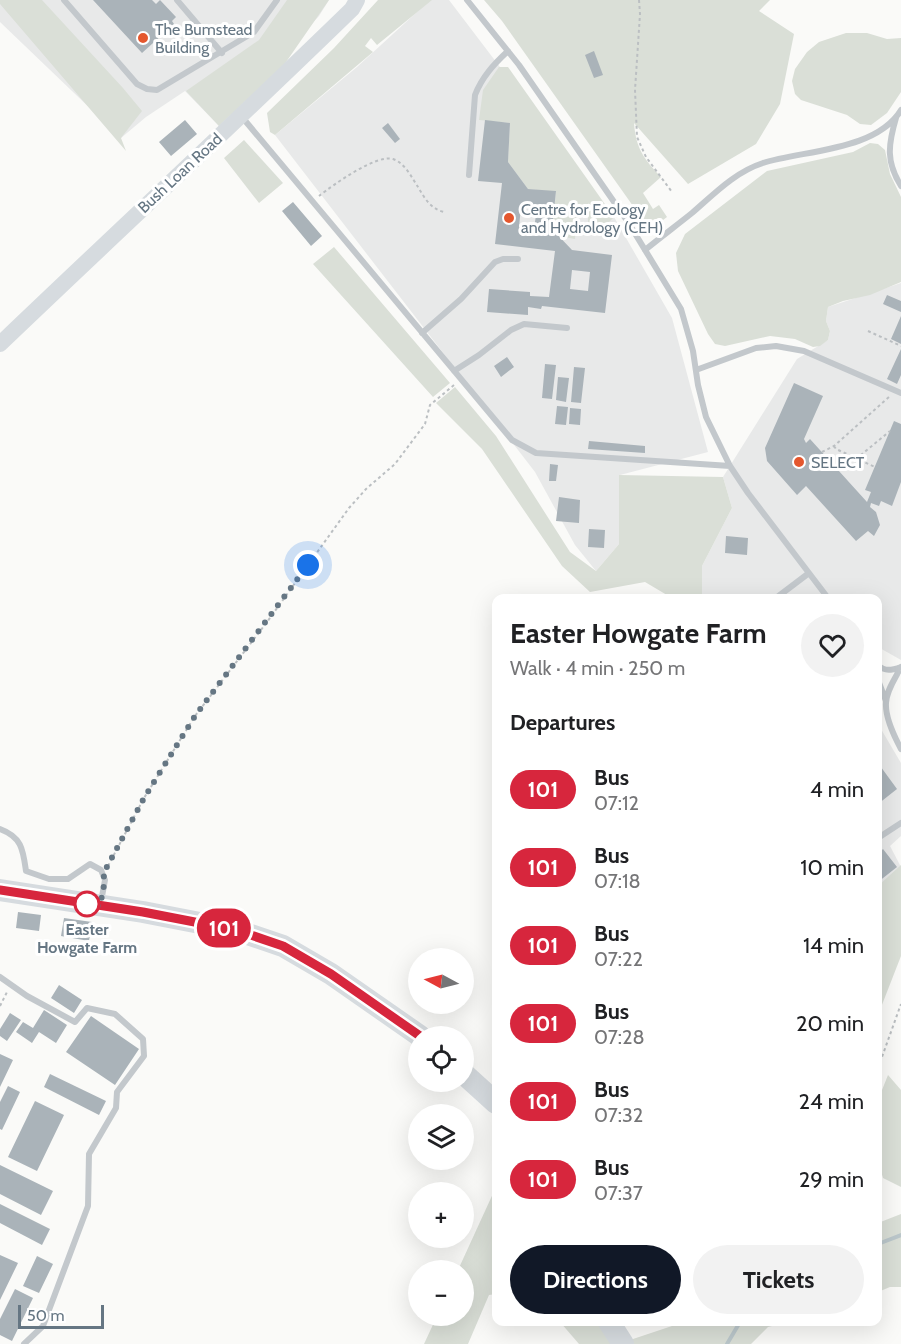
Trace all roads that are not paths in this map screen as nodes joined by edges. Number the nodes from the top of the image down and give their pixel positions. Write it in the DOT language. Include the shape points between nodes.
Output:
graph roads {
  1 [pos="64,0"];
  2 [pos="177,0"];
  3 [pos="357,0"];
  4 [pos="467,0"];
  5 [pos="275,1"];
  6 [pos="508,51"];
  7 [pos="222,53"];
  8 [pos="901,110"];
  9 [pos="241,117"];
  10 [pos="896,118"];
  11 [pos="469,175"];
  12 [pos="901,186"];
  13 [pos="645,250"];
  14 [pos="518,259"];
  15 [pos="567,328"];
  16 [pos="422,333"];
  17 [pos="0,344"];
  18 [pos="696,370"];
  19 [pos="454,371"];
  20 [pos="901,393"];
  21 [pos="730,466"];
  22 [pos="809,573"];
  23 [pos="781,594"];
  24 [pos="825,594"];
  25 [pos="901,667"];
  26 [pos="882,669"];
  27 [pos="882,690"];
  28 [pos="886,701"];
  29 [pos="901,749"];
  30 [pos="901,823"];
  31 [pos="0,829"];
  32 [pos="882,835"];
  33 [pos="0,890"];
  34 [pos="100,906"];
  35 [pos="0,978"];
  36 [pos="408,1028"];
  37 [pos="474,1083"];
  38 [pos="492,1099"];
  39 [pos="612,1326"];
  40 [pos="24,1344"];
  41 [pos="623,1344"];
  1 -- 7 [label="lane" via="137,84 147,89 157,90"];
  2 -- 7 [label="lane"];
  3 -- 9 [label="street, Bush Loan Road"];
  4 -- 6 [label="lane"];
  5 -- 7 [label="lane" via="254,32"];
  6 -- 11 [label="lane" via="490,69 475,95"];
  6 -- 13 [label="lane"];
  8 -- 10 [label="lane"];
  9 -- 16 [label="lane"];
  9 -- 17 [label="street, Bush Loan Road"];
  10 -- 12 [label="lane" via="889,142 892,172"];
  10 -- 13 [label="lane" via="870,136 841,147 762,164 733,178"];
  13 -- 18 [label="lane" via="681,309"];
  14 -- 16 [label="lane" via="495,262"];
  15 -- 19 [label="lane" via="524,324"];
  16 -- 19 [label="lane"];
  18 -- 20 [label="lane" via="756,348 776,346 804,351"];
  18 -- 21 [label="lane" via="706,417"];
  19 -- 21 [label="lane" via="512,440 536,453"];
  21 -- 22 [label="lane"];
  22 -- 23 [label="lane"];
  22 -- 24 [label="lane"];
  25 -- 26 [label="lane"];
  25 -- 28 [label="lane"];
  27 -- 28 [label="lane"];
  28 -- 29 [label="lane" via="894,738"];
  30 -- 32 [label="lane"];
  31 -- 34 [label="lane" via="12,834 22,848 26,871 49,879 68,879 90,864 102,870 105,880"];
  33 -- 34 [label="highway"];
  34 -- 36 [label="highway" via="236,930 283,946"];
  35 -- 40 [label="lane" via="75,1022 87,1008 115,1014 143,1039 144,1056 117,1092 116,1108 89,1154 88,1206 43,1326"];
  37 -- 38 [label="highway"];
  39 -- 41 [label="highway"];
}
